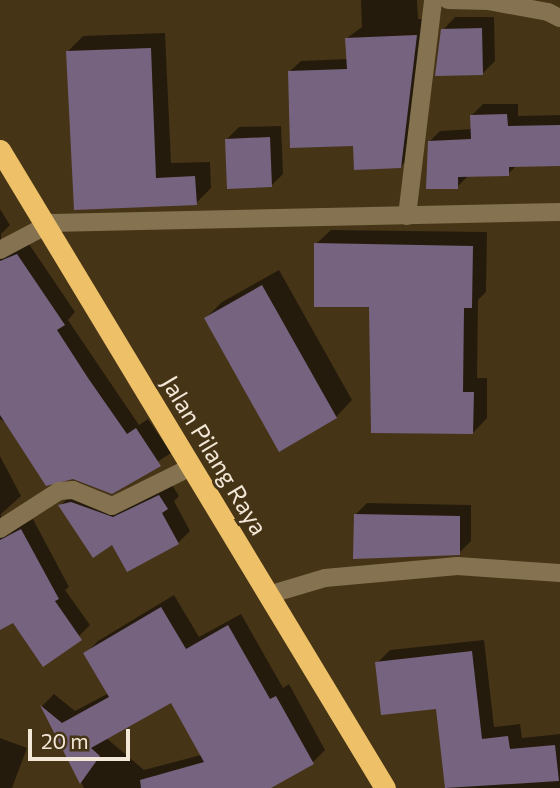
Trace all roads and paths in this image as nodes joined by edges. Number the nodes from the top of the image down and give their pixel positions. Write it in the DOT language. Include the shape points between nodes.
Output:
graph roads {
  1 [pos="433,0"];
  2 [pos="448,0"];
  3 [pos="560,18"];
  4 [pos="0,150"];
  5 [pos="560,212"];
  6 [pos="407,216"];
  7 [pos="45,224"];
  8 [pos="0,250"];
  9 [pos="191,467"];
  10 [pos="0,529"];
  11 [pos="560,573"];
  12 [pos="268,595"];
  13 [pos="384,788"];
  1 -- 6 [label="street"];
  2 -- 3 [label="street" via="488,1"];
  4 -- 7 [label="highway, Jalan Pilang Raya"];
  5 -- 6 [label="street"];
  6 -- 7 [label="street"];
  7 -- 8 [label="street"];
  7 -- 9 [label="highway, Jalan Pilang Raya"];
  9 -- 10 [label="street" via="111,506 73,490 60,491"];
  9 -- 12 [label="highway, Jalan Pilang Raya"];
  11 -- 12 [label="street" via="457,566 325,578"];
  12 -- 13 [label="highway, Jalan Pilang Raya"];
}
